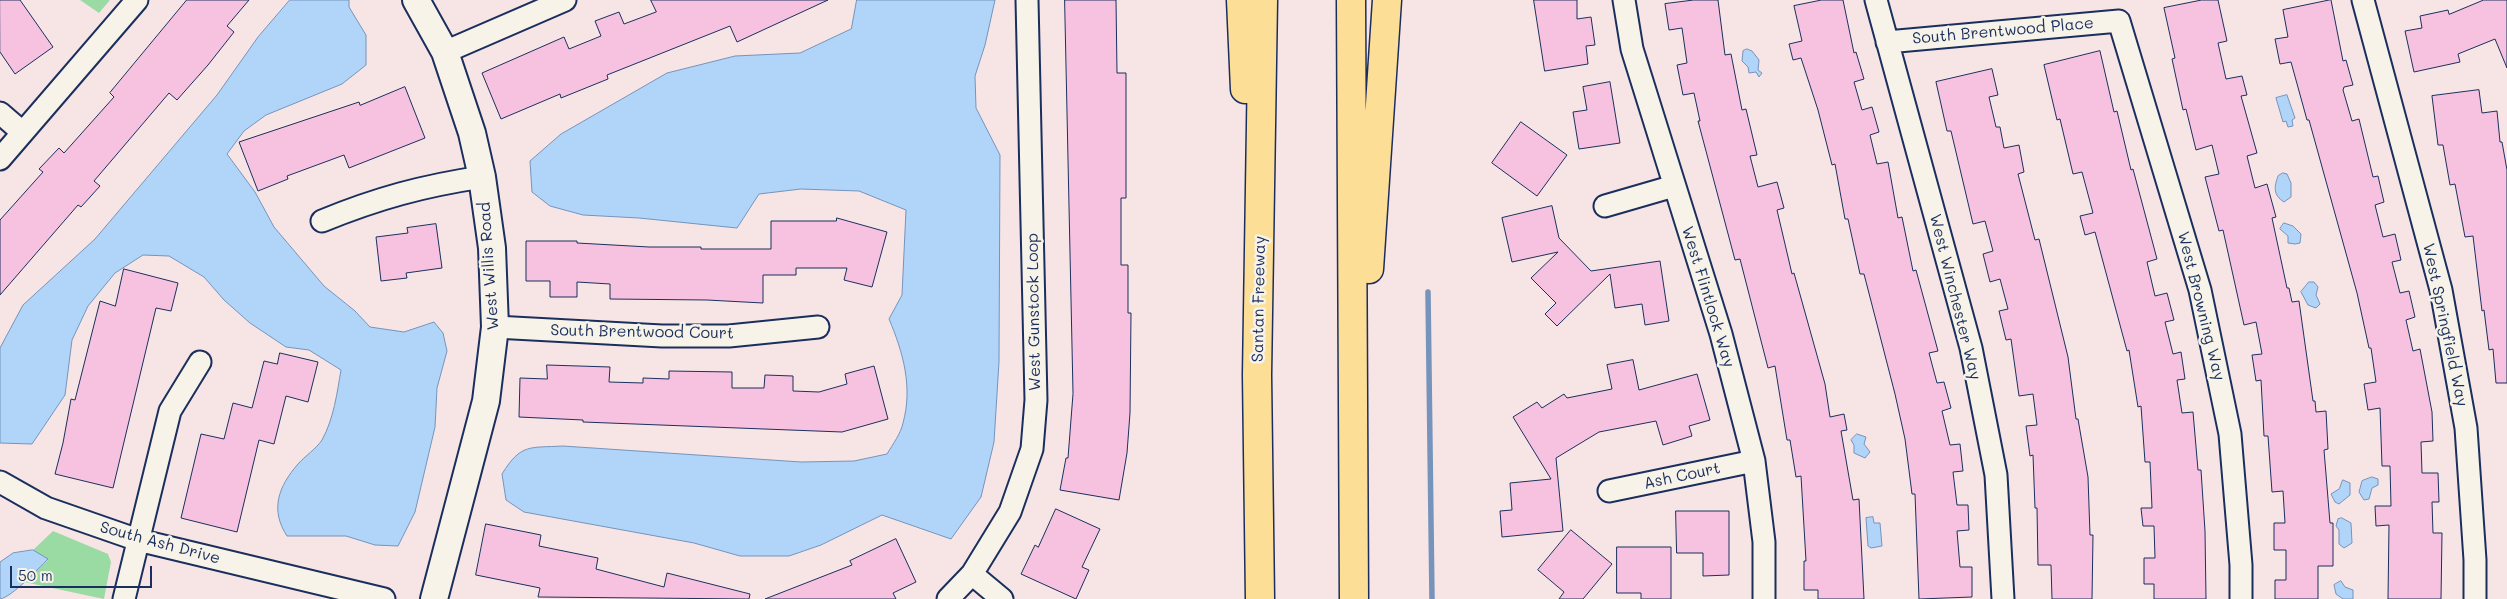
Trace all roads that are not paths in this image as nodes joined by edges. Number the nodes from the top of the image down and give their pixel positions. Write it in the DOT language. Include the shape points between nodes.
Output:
graph roads {
  1 [pos="137,0"];
  2 [pos="416,0"];
  3 [pos="565,0"];
  4 [pos="1027,0"];
  5 [pos="1241,0"];
  6 [pos="1263,0"];
  7 [pos="1351,0"];
  8 [pos="1388,0"];
  9 [pos="1624,0"];
  10 [pos="1876,0"];
  11 [pos="2363,0"];
  12 [pos="2118,21"];
  13 [pos="1887,42"];
  14 [pos="445,52"];
  15 [pos="0,113"];
  16 [pos="22,132"];
  17 [pos="0,159"];
  18 [pos="482,177"];
  19 [pos="1674,186"];
  20 [pos="1605,206"];
  21 [pos="322,221"];
  22 [pos="818,327"];
  23 [pos="495,328"];
  24 [pos="200,362"];
  25 [pos="1257,375"];
  26 [pos="1354,460"];
  27 [pos="1754,460"];
  28 [pos="0,482"];
  29 [pos="1609,491"];
  30 [pos="138,540"];
  31 [pos="972,574"];
  32 [pos="124,599"];
  33 [pos="384,599"];
  34 [pos="434,599"];
  35 [pos="948,599"];
  36 [pos="1002,599"];
  37 [pos="1260,599"];
  38 [pos="1354,599"];
  39 [pos="1764,599"];
  40 [pos="2003,599"];
  41 [pos="2241,599"];
  42 [pos="2475,599"];
  1 -- 16 [label="street"];
  2 -- 14 [label="street, West Willis Road"];
  3 -- 14 [label="street"];
  4 -- 31 [label="street, West Gunstock Loop" via="1036,400 1032,449 1010,512"];
  5 -- 25 [label="highway"];
  6 -- 25 [label="highway, Santan Freeway"];
  7 -- 26 [label="highway"];
  8 -- 26 [label="highway"];
  9 -- 19 [label="street, West Flintlock Way" via="1632,49"];
  10 -- 13 [label="street, West Winchester Way"];
  11 -- 42 [label="street, West Springfield Way" via="2443,300 2466,428"];
  12 -- 13 [label="street, South Brentwood Place"];
  12 -- 41 [label="street, West Browning Way" via="2200,290 2230,434"];
  13 -- 40 [label="street, West Winchester Way" via="1971,348 1996,476"];
  14 -- 18 [label="street, West Willis Road" via="472,133"];
  15 -- 16 [label="street"];
  16 -- 17 [label="street"];
  18 -- 21 [label="street" via="432,184 369,202"];
  18 -- 23 [label="street, West Willis Road" via="492,248"];
  19 -- 20 [label="street"];
  19 -- 27 [label="street, West Flintlock Way" via="1721,334"];
  22 -- 23 [label="street, South Brentwood Court" via="729,336"];
  23 -- 34 [label="street, West Willis Road" via="486,402"];
  24 -- 30 [label="street" via="170,410"];
  25 -- 37 [label="highway, Santan Freeway"];
  26 -- 38 [label="highway"];
  27 -- 29 [label="street, Ash Court"];
  27 -- 39 [label="street, West Flintlock Way" via="1764,542"];
  28 -- 30 [label="street, South Ash Drive" via="46,508"];
  30 -- 32 [label="street"];
  30 -- 33 [label="street, South Ash Drive"];
  31 -- 35 [label="street, West Gunstock Loop"];
  31 -- 36 [label="street"];
}
